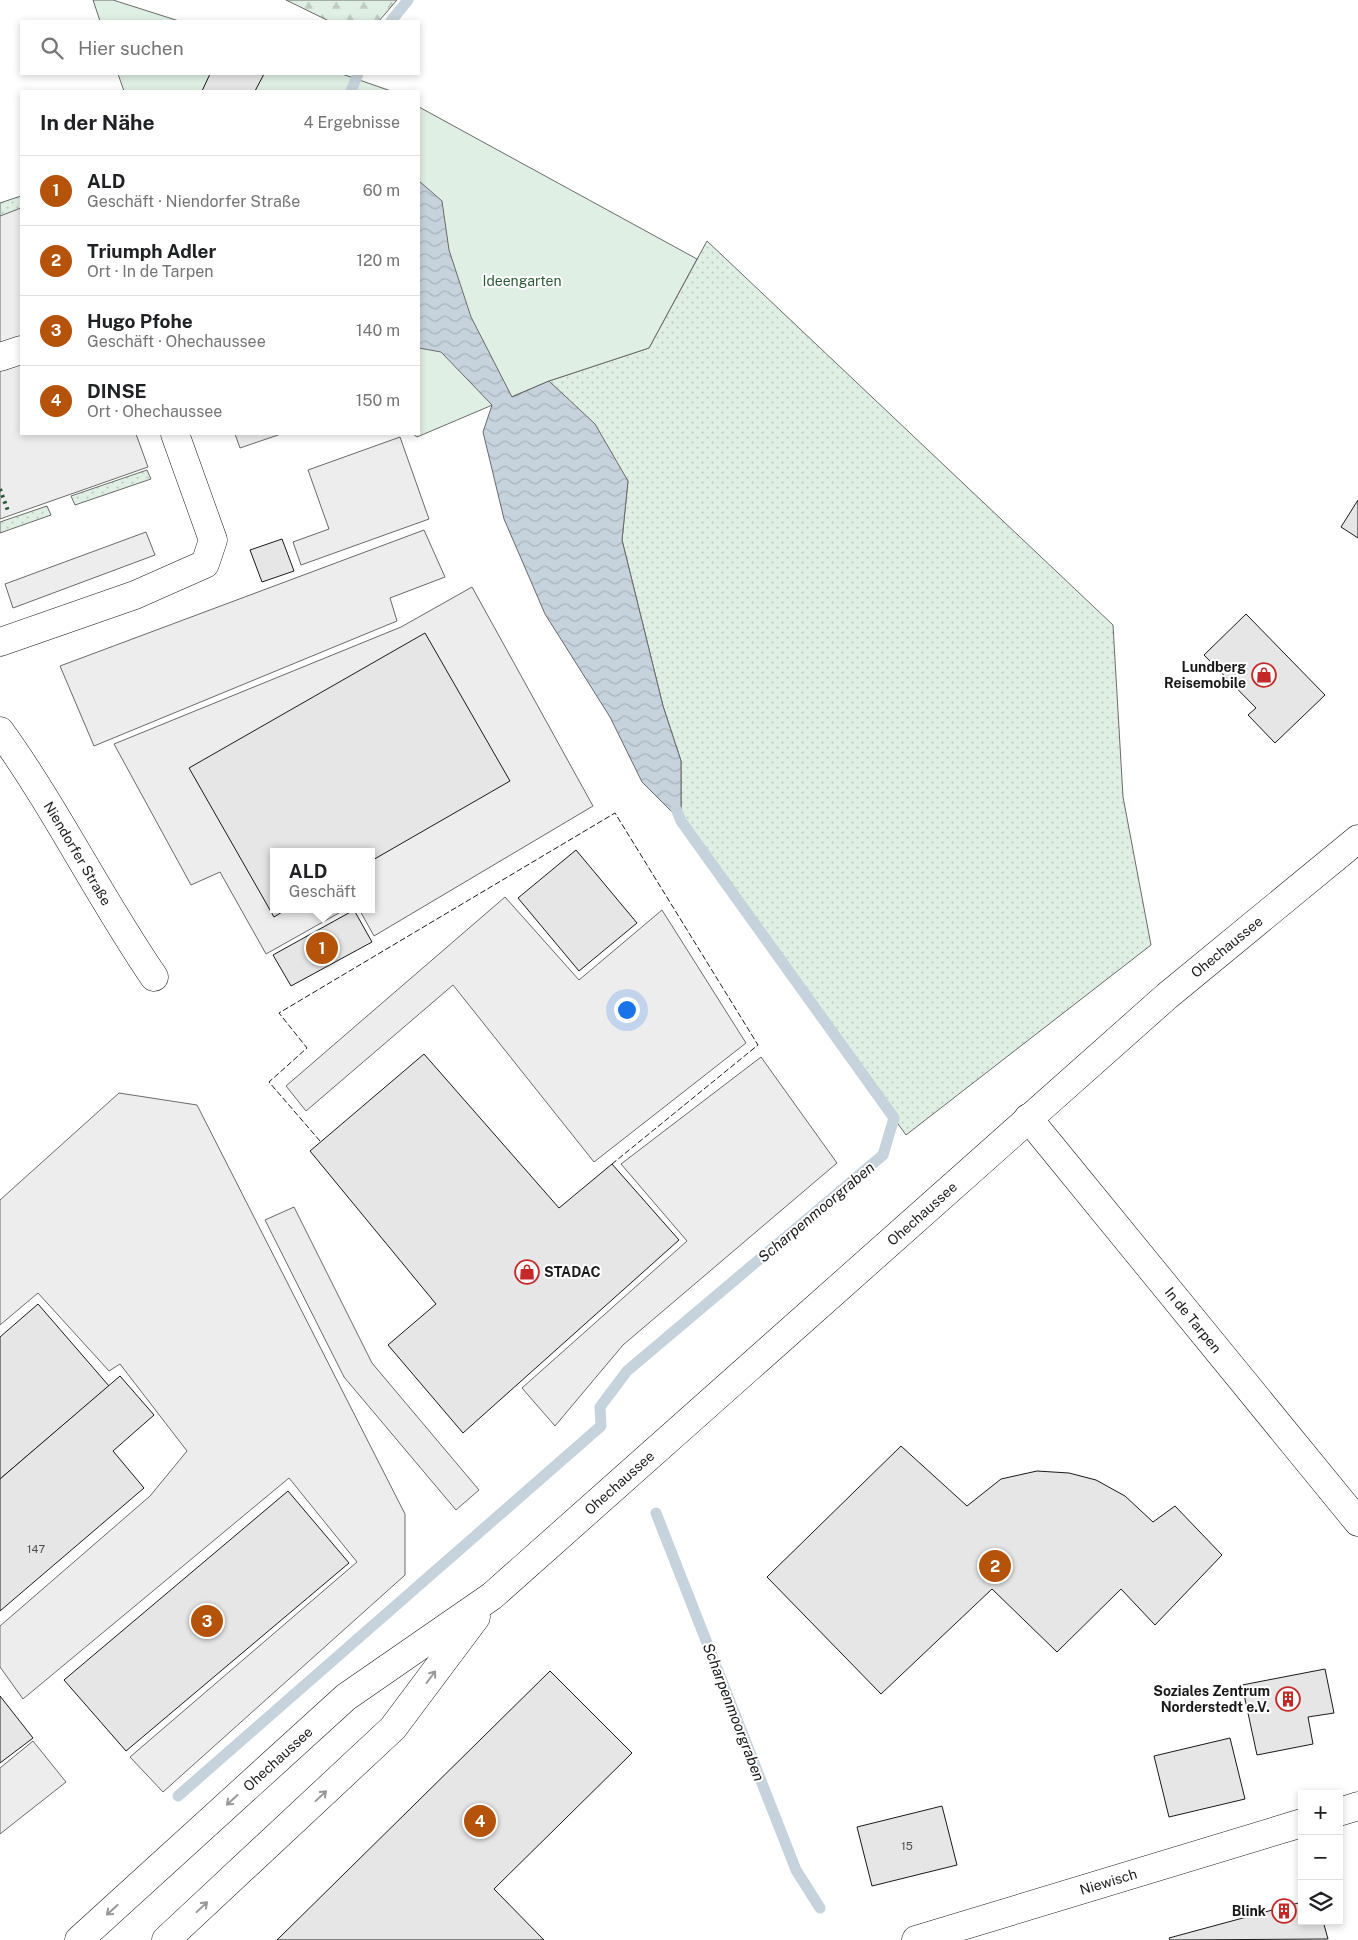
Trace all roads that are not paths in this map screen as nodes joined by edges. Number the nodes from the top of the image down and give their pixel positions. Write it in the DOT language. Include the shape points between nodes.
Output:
graph roads {
  1 [pos="20,350"];
  2 [pos="0,357"];
  3 [pos="175,435"];
  4 [pos="0,642"];
  5 [pos="0,731"];
  6 [pos="1358,839"];
  7 [pos="154,977"];
  8 [pos="1028,1118"];
  9 [pos="1358,1522"];
  10 [pos="492,1596"];
  11 [pos="1358,1806"];
  12 [pos="1343,1811"];
  13 [pos="1298,1824"];
  14 [pos="79,1940"];
  15 [pos="166,1940"];
  16 [pos="916,1940"];
  1 -- 2 [label="main road"];
  3 -- 4 [label="main road" via="212,540 205,564 136,594"];
  5 -- 7 [label="main road, Niendorfer Straße" via="31,774 124,934"];
  6 -- 8 [label="main road, Ohechaussee" via="1167,996"];
  8 -- 9 [label="main road, In de Tarpen"];
  8 -- 10 [label="main road, Ohechaussee"];
  10 -- 14 [label="main road, Ohechaussee, one-way" via="346,1697"];
  15 -- 10 [label="main road, Ohechaussee, one-way" via="393,1728"];
  11 -- 12 [label="main road"];
  13 -- 16 [label="main road, Niewisch"];
}
